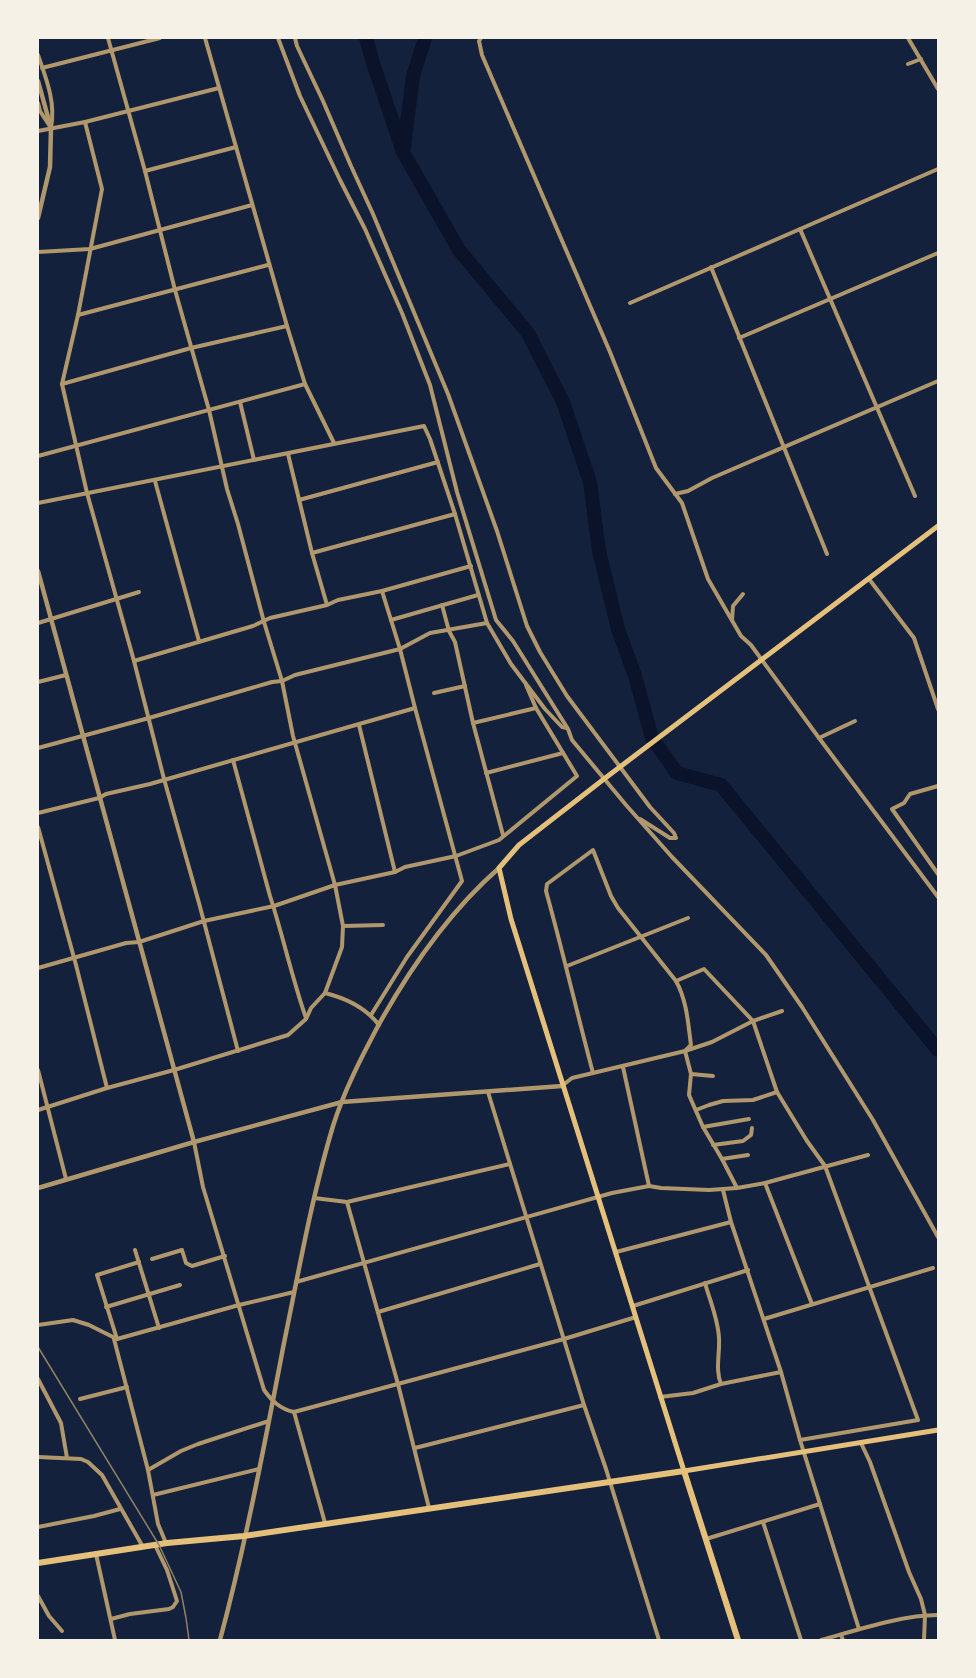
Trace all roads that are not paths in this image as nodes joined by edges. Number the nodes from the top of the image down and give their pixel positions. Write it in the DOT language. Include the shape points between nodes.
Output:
graph roads {
  1 [pos="108,38"];
  2 [pos="160,38"];
  3 [pos="205,38"];
  4 [pos="278,38"];
  5 [pos="295,38"];
  6 [pos="481,38"];
  7 [pos="908,38"];
  8 [pos="111,50"];
  9 [pos="38,55"];
  10 [pos="921,59"];
  11 [pos="908,64"];
  12 [pos="42,68"];
  13 [pos="38,81"];
  14 [pos="219,88"];
  15 [pos="939,89"];
  16 [pos="38,104"];
  17 [pos="128,110"];
  18 [pos="86,122"];
  19 [pos="51,128"];
  20 [pos="38,131"];
  21 [pos="236,147"];
  22 [pos="939,169"];
  23 [pos="145,171"];
  24 [pos="252,206"];
  25 [pos="38,218"];
  26 [pos="160,229"];
  27 [pos="800,229"];
  28 [pos="90,249"];
  29 [pos="38,252"];
  30 [pos="939,253"];
  31 [pos="268,265"];
  32 [pos="711,267"];
  33 [pos="175,290"];
  34 [pos="830,299"];
  35 [pos="630,303"];
  36 [pos="78,315"];
  37 [pos="286,326"];
  38 [pos="739,338"];
  39 [pos="191,348"];
  40 [pos="939,381"];
  41 [pos="62,384"];
  42 [pos="305,384"];
  43 [pos="240,402"];
  44 [pos="877,408"];
  45 [pos="209,410"];
  46 [pos="333,443"];
  47 [pos="75,446"];
  48 [pos="783,448"];
  49 [pos="288,454"];
  50 [pos="38,456"];
  51 [pos="254,460"];
  52 [pos="438,462"];
  53 [pos="223,466"];
  54 [pos="155,481"];
  55 [pos="87,493"];
  56 [pos="675,494"];
  57 [pos="915,496"];
  58 [pos="299,500"];
  59 [pos="38,503"];
  60 [pos="455,514"];
  61 [pos="939,526"];
  62 [pos="312,553"];
  63 [pos="827,554"];
  64 [pos="471,566"];
  65 [pos="38,572"];
  66 [pos="868,578"];
  67 [pos="382,591"];
  68 [pos="139,592"];
  69 [pos="743,594"];
  70 [pos="478,595"];
  71 [pos="116,599"];
  72 [pos="327,605"];
  73 [pos="442,605"];
  74 [pos="50,618"];
  75 [pos="391,620"];
  76 [pos="732,621"];
  77 [pos="264,622"];
  78 [pos="38,623"];
  79 [pos="487,623"];
  80 [pos="449,631"];
  81 [pos="199,641"];
  82 [pos="400,649"];
  83 [pos="762,659"];
  84 [pos="134,661"];
  85 [pos="66,675"];
  86 [pos="523,679"];
  87 [pos="282,681"];
  88 [pos="38,682"];
  89 [pos="465,686"];
  90 [pos="434,693"];
  91 [pos="415,708"];
  92 [pos="536,708"];
  93 [pos="939,709"];
  94 [pos="149,718"];
  95 [pos="855,721"];
  96 [pos="473,723"];
  97 [pos="359,725"];
  98 [pos="568,729"];
  99 [pos="83,736"];
  100 [pos="819,738"];
  101 [pos="295,741"];
  102 [pos="38,748"];
  103 [pos="563,753"];
  104 [pos="233,760"];
  105 [pos="486,773"];
  106 [pos="164,779"];
  107 [pos="604,779"];
  108 [pos="939,786"];
  109 [pos="99,798"];
  110 [pos="38,813"];
  111 [pos="637,818"];
  112 [pos="38,827"];
  113 [pos="503,835"];
  114 [pos="456,856"];
  115 [pos="499,868"];
  116 [pos="395,872"];
  117 [pos="939,874"];
  118 [pos="335,885"];
  119 [pos="939,897"];
  120 [pos="274,906"];
  121 [pos="687,918"];
  122 [pos="204,921"];
  123 [pos="382,925"];
  124 [pos="343,926"];
  125 [pos="641,937"];
  126 [pos="139,942"];
  127 [pos="74,958"];
  128 [pos="567,966"];
  129 [pos="38,968"];
  130 [pos="676,981"];
  131 [pos="325,993"];
  132 [pos="782,1011"];
  133 [pos="371,1015"];
  134 [pos="306,1019"];
  135 [pos="753,1021"];
  136 [pos="379,1025"];
  137 [pos="238,1051"];
  138 [pos="686,1051"];
  139 [pos="623,1067"];
  140 [pos="38,1070"];
  141 [pos="174,1070"];
  142 [pos="593,1074"];
  143 [pos="691,1074"];
  144 [pos="713,1076"];
  145 [pos="562,1086"];
  146 [pos="107,1088"];
  147 [pos="488,1092"];
  148 [pos="777,1092"];
  149 [pos="342,1102"];
  150 [pos="48,1107"];
  151 [pos="38,1110"];
  152 [pos="696,1110"];
  153 [pos="749,1119"];
  154 [pos="703,1126"];
  155 [pos="752,1128"];
  156 [pos="194,1142"];
  157 [pos="713,1145"];
  158 [pos="748,1155"];
  159 [pos="868,1155"];
  160 [pos="722,1158"];
  161 [pos="510,1164"];
  162 [pos="825,1166"];
  163 [pos="66,1179"];
  164 [pos="765,1183"];
  165 [pos="649,1186"];
  166 [pos="38,1188"];
  167 [pos="737,1188"];
  168 [pos="723,1190"];
  169 [pos="597,1197"];
  170 [pos="314,1198"];
  171 [pos="347,1202"];
  172 [pos="526,1217"];
  173 [pos="731,1222"];
  174 [pos="939,1237"];
  175 [pos="135,1250"];
  176 [pos="615,1252"];
  177 [pos="225,1256"];
  178 [pos="152,1259"];
  179 [pos="139,1262"];
  180 [pos="364,1263"];
  181 [pos="540,1264"];
  182 [pos="933,1268"];
  183 [pos="748,1270"];
  184 [pos="296,1282"];
  185 [pos="705,1283"];
  186 [pos="180,1284"];
  187 [pos="870,1287"];
  188 [pos="294,1292"];
  189 [pos="149,1294"];
  190 [pos="812,1304"];
  191 [pos="239,1305"];
  192 [pos="633,1306"];
  193 [pos="106,1307"];
  194 [pos="378,1312"];
  195 [pos="636,1317"];
  196 [pos="764,1319"];
  197 [pos="38,1325"];
  198 [pos="159,1328"];
  199 [pos="115,1339"];
  200 [pos="564,1339"];
  201 [pos="781,1372"];
  202 [pos="38,1379"];
  203 [pos="398,1384"];
  204 [pos="721,1384"];
  205 [pos="127,1387"];
  206 [pos="660,1397"];
  207 [pos="80,1399"];
  208 [pos="272,1402"];
  209 [pos="584,1405"];
  210 [pos="294,1412"];
  211 [pos="269,1421"];
  212 [pos="939,1430"];
  213 [pos="800,1440"];
  214 [pos="861,1443"];
  215 [pos="415,1448"];
  216 [pos="804,1452"];
  217 [pos="38,1457"];
  218 [pos="67,1458"];
  219 [pos="259,1469"];
  220 [pos="148,1470"];
  221 [pos="684,1471"];
  222 [pos="610,1482"];
  223 [pos="153,1495"];
  224 [pos="820,1504"];
  225 [pos="120,1509"];
  226 [pos="429,1509"];
  227 [pos="763,1522"];
  228 [pos="325,1523"];
  229 [pos="38,1527"];
  230 [pos="244,1536"];
  231 [pos="706,1539"];
  232 [pos="167,1544"];
  233 [pos="155,1545"];
  234 [pos="144,1547"];
  235 [pos="96,1554"];
  236 [pos="38,1563"];
  237 [pos="38,1596"];
  238 [pos="925,1615"];
  239 [pos="939,1615"];
  240 [pos="111,1619"];
  241 [pos="859,1629"];
  242 [pos="62,1631"];
  243 [pos="841,1635"];
  244 [pos="115,1641"];
  245 [pos="220,1641"];
  246 [pos="658,1641"];
  247 [pos="738,1641"];
  248 [pos="801,1641"];
  249 [pos="821,1641"];
  250 [pos="843,1641"];
  251 [pos="924,1641"];
  1 -- 8 [label="street"];
  2 -- 8 [label="street"];
  3 -- 14 [label="street"];
  4 -- 98 [label="street" via="300,96 379,260 430,385 496,620"];
  5 -- 111 [label="street" via="448,394 527,626 567,696 676,838"];
  6 -- 56 [label="street" via="482,55 656,468"];
  7 -- 10 [label="street"];
  8 -- 12 [label="street"];
  8 -- 17 [label="street"];
  9 -- 12 [label="street"];
  10 -- 11 [label="street"];
  10 -- 15 [label="street"];
  12 -- 19 [label="street" via="52,104"];
  13 -- 19 [label="street"];
  14 -- 17 [label="street"];
  14 -- 21 [label="street"];
  16 -- 19 [label="street"];
  17 -- 18 [label="street"];
  17 -- 23 [label="street"];
  18 -- 19 [label="street"];
  18 -- 28 [label="street" via="102,189"];
  19 -- 20 [label="street"];
  19 -- 25 [label="street" via="50,167"];
  21 -- 23 [label="street"];
  21 -- 24 [label="street"];
  22 -- 27 [label="street"];
  23 -- 26 [label="street"];
  24 -- 26 [label="street"];
  24 -- 31 [label="street"];
  26 -- 28 [label="street"];
  26 -- 33 [label="street"];
  27 -- 32 [label="street"];
  27 -- 34 [label="street"];
  28 -- 29 [label="street"];
  28 -- 36 [label="street"];
  30 -- 34 [label="street"];
  31 -- 33 [label="street"];
  31 -- 37 [label="street"];
  32 -- 35 [label="street"];
  32 -- 38 [label="street"];
  33 -- 36 [label="street"];
  33 -- 39 [label="street"];
  34 -- 38 [label="street"];
  34 -- 44 [label="street"];
  36 -- 41 [label="street"];
  37 -- 39 [label="street"];
  37 -- 42 [label="street"];
  38 -- 48 [label="street"];
  39 -- 41 [label="street"];
  39 -- 45 [label="street"];
  40 -- 44 [label="street"];
  41 -- 47 [label="street"];
  42 -- 43 [label="street"];
  42 -- 46 [label="street"];
  43 -- 45 [label="street"];
  43 -- 51 [label="street"];
  44 -- 48 [label="street"];
  44 -- 57 [label="street"];
  45 -- 47 [label="street"];
  45 -- 53 [label="street"];
  46 -- 49 [label="street"];
  46 -- 52 [label="street" via="424,426"];
  47 -- 50 [label="street"];
  47 -- 55 [label="street"];
  48 -- 56 [label="street"];
  48 -- 63 [label="street"];
  49 -- 51 [label="street"];
  49 -- 58 [label="street"];
  51 -- 53 [label="street"];
  52 -- 58 [label="street"];
  52 -- 60 [label="street"];
  53 -- 54 [label="street"];
  53 -- 77 [label="street"];
  54 -- 55 [label="street"];
  54 -- 81 [label="street"];
  55 -- 59 [label="street"];
  55 -- 71 [label="street"];
  56 -- 76 [label="street" via="682,503 708,579"];
  58 -- 62 [label="street"];
  60 -- 62 [label="street"];
  60 -- 64 [label="street"];
  61 -- 66 [label="main road"];
  62 -- 72 [label="street"];
  64 -- 67 [label="street"];
  64 -- 70 [label="street"];
  65 -- 74 [label="street"];
  66 -- 83 [label="main road"];
  66 -- 93 [label="street" via="914,638"];
  67 -- 72 [label="street"];
  67 -- 75 [label="street"];
  68 -- 71 [label="street"];
  69 -- 76 [label="street" via="733,606"];
  70 -- 73 [label="street"];
  70 -- 79 [label="street"];
  71 -- 74 [label="street"];
  71 -- 84 [label="street"];
  72 -- 77 [label="street"];
  73 -- 75 [label="street"];
  73 -- 80 [label="street"];
  74 -- 78 [label="street"];
  74 -- 85 [label="street"];
  75 -- 82 [label="street"];
  76 -- 83 [label="street"];
  77 -- 81 [label="street"];
  77 -- 87 [label="street"];
  79 -- 80 [label="street"];
  79 -- 86 [label="street"];
  80 -- 82 [label="street" via="430,633"];
  80 -- 89 [label="street"];
  81 -- 84 [label="street"];
  82 -- 87 [label="street"];
  82 -- 91 [label="street"];
  83 -- 100 [label="street"];
  83 -- 107 [label="main road"];
  84 -- 94 [label="street"];
  85 -- 88 [label="street"];
  85 -- 99 [label="street"];
  86 -- 92 [label="street"];
  86 -- 98 [label="street" via="545,709"];
  87 -- 94 [label="street"];
  87 -- 101 [label="street"];
  89 -- 90 [label="street"];
  89 -- 96 [label="street"];
  91 -- 97 [label="street"];
  91 -- 114 [label="street"];
  92 -- 96 [label="street"];
  92 -- 103 [label="street"];
  94 -- 99 [label="street"];
  94 -- 106 [label="street"];
  95 -- 100 [label="street"];
  96 -- 105 [label="street"];
  97 -- 101 [label="street"];
  97 -- 116 [label="street"];
  98 -- 107 [label="street" via="572,740"];
  99 -- 102 [label="street"];
  99 -- 109 [label="street"];
  100 -- 119 [label="street"];
  101 -- 104 [label="street"];
  101 -- 118 [label="street"];
  103 -- 105 [label="street"];
  103 -- 113 [label="street" via="577,777"];
  104 -- 106 [label="street"];
  104 -- 120 [label="street"];
  105 -- 113 [label="street"];
  106 -- 109 [label="street"];
  106 -- 122 [label="street"];
  107 -- 111 [label="street"];
  107 -- 115 [label="main road" via="519,845"];
  108 -- 117 [label="street" via="910,794 904,803 892,809"];
  109 -- 110 [label="street"];
  109 -- 126 [label="street"];
  111 -- 174 [label="street" via="766,955 873,1120"];
  112 -- 127 [label="street"];
  113 -- 114 [label="street"];
  114 -- 116 [label="street"];
  114 -- 133 [label="street" via="462,881"];
  115 -- 136 [label="street" via="477,887 434,938"];
  115 -- 145 [label="main road" via="510,919"];
  116 -- 118 [label="street"];
  118 -- 120 [label="street"];
  118 -- 124 [label="street"];
  120 -- 122 [label="street"];
  120 -- 134 [label="street"];
  121 -- 125 [label="street"];
  122 -- 126 [label="street"];
  122 -- 137 [label="street"];
  123 -- 124 [label="street"];
  124 -- 131 [label="street" via="342,947"];
  125 -- 128 [label="street"];
  125 -- 128 [label="street" via="611,896 593,850 547,884"];
  125 -- 130 [label="street"];
  126 -- 127 [label="street"];
  126 -- 141 [label="street"];
  127 -- 129 [label="street"];
  127 -- 146 [label="street"];
  128 -- 142 [label="street"];
  130 -- 135 [label="street" via="704,969"];
  130 -- 138 [label="street" via="686,1006 691,1045"];
  131 -- 133 [label="street"];
  131 -- 134 [label="street"];
  132 -- 135 [label="street"];
  133 -- 136 [label="street"];
  134 -- 137 [label="street" via="288,1035"];
  135 -- 138 [label="street"];
  135 -- 148 [label="street"];
  136 -- 149 [label="street"];
  137 -- 141 [label="street"];
  138 -- 139 [label="street"];
  138 -- 143 [label="street"];
  139 -- 142 [label="street"];
  139 -- 165 [label="street"];
  140 -- 150 [label="street"];
  141 -- 146 [label="street"];
  141 -- 156 [label="street"];
  142 -- 145 [label="street" via="572,1078"];
  143 -- 144 [label="street"];
  143 -- 152 [label="street" via="689,1095"];
  145 -- 147 [label="street"];
  145 -- 169 [label="main road"];
  146 -- 150 [label="street"];
  147 -- 149 [label="street"];
  147 -- 161 [label="street"];
  148 -- 152 [label="street"];
  148 -- 162 [label="street"];
  149 -- 156 [label="street"];
  149 -- 170 [label="street"];
  150 -- 151 [label="street"];
  150 -- 163 [label="street"];
  152 -- 154 [label="street"];
  153 -- 154 [label="street"];
  154 -- 157 [label="street"];
  155 -- 157 [label="street" via="752,1135 743,1141"];
  156 -- 163 [label="street"];
  156 -- 177 [label="street" via="203,1187"];
  157 -- 160 [label="street"];
  158 -- 160 [label="street"];
  159 -- 162 [label="street"];
  160 -- 167 [label="street"];
  161 -- 171 [label="street"];
  161 -- 172 [label="street"];
  162 -- 164 [label="street"];
  162 -- 187 [label="street"];
  163 -- 166 [label="street"];
  164 -- 167 [label="street"];
  164 -- 190 [label="street"];
  165 -- 168 [label="street"];
  165 -- 169 [label="street"];
  167 -- 168 [label="street"];
  168 -- 173 [label="street"];
  169 -- 172 [label="street"];
  169 -- 176 [label="main road"];
  170 -- 171 [label="street"];
  170 -- 184 [label="street"];
  171 -- 180 [label="street"];
  172 -- 180 [label="street"];
  172 -- 181 [label="street"];
  173 -- 176 [label="street"];
  173 -- 183 [label="street"];
  175 -- 179 [label="street"];
  176 -- 192 [label="main road"];
  177 -- 178 [label="street" via="192,1266 186,1263 182,1250"];
  177 -- 191 [label="street"];
  179 -- 189 [label="street"];
  179 -- 193 [label="street" via="97,1275"];
  180 -- 184 [label="street"];
  180 -- 194 [label="street"];
  181 -- 194 [label="street"];
  181 -- 200 [label="street"];
  182 -- 187 [label="street"];
  183 -- 185 [label="street"];
  183 -- 196 [label="street"];
  184 -- 188 [label="street"];
  185 -- 192 [label="street"];
  185 -- 204 [label="street" via="719,1337"];
  186 -- 189 [label="street"];
  187 -- 190 [label="street"];
  187 -- 213 [label="street" via="918,1420"];
  188 -- 191 [label="street"];
  188 -- 208 [label="street"];
  189 -- 193 [label="street"];
  189 -- 198 [label="street"];
  190 -- 196 [label="street"];
  191 -- 198 [label="street"];
  191 -- 208 [label="street" via="264,1390"];
  192 -- 195 [label="main road"];
  193 -- 199 [label="street"];
  194 -- 203 [label="street"];
  195 -- 200 [label="street"];
  195 -- 206 [label="main road"];
  196 -- 201 [label="street"];
  197 -- 199 [label="street" via="73,1320"];
  198 -- 199 [label="street"];
  199 -- 205 [label="street"];
  200 -- 203 [label="street"];
  200 -- 209 [label="street"];
  201 -- 204 [label="street"];
  201 -- 213 [label="street"];
  202 -- 218 [label="street" via="61,1423"];
  203 -- 210 [label="street"];
  203 -- 215 [label="street"];
  204 -- 206 [label="street"];
  205 -- 207 [label="street"];
  205 -- 220 [label="street"];
  206 -- 221 [label="main road"];
  208 -- 210 [label="street"];
  208 -- 211 [label="street"];
  209 -- 215 [label="street"];
  209 -- 222 [label="street"];
  210 -- 228 [label="street"];
  211 -- 219 [label="street"];
  211 -- 220 [label="street" via="181,1450"];
  212 -- 214 [label="main road"];
  213 -- 216 [label="street"];
  214 -- 216 [label="main road"];
  214 -- 238 [label="street"];
  215 -- 226 [label="street"];
  216 -- 221 [label="main road"];
  216 -- 224 [label="street"];
  217 -- 218 [label="street"];
  218 -- 225 [label="street" via="88,1462 102,1475"];
  219 -- 223 [label="street"];
  219 -- 230 [label="street"];
  220 -- 223 [label="street"];
  221 -- 222 [label="highway"];
  221 -- 231 [label="highway"];
  222 -- 226 [label="highway"];
  222 -- 246 [label="street"];
  223 -- 232 [label="street" via="158,1524"];
  224 -- 227 [label="street"];
  224 -- 241 [label="street"];
  225 -- 229 [label="street"];
  225 -- 234 [label="street"];
  226 -- 228 [label="highway"];
  227 -- 231 [label="street"];
  227 -- 248 [label="street"];
  228 -- 230 [label="highway"];
  230 -- 232 [label="highway"];
  230 -- 245 [label="street"];
  231 -- 247 [label="highway"];
  232 -- 233 [label="highway"];
  233 -- 234 [label="highway"];
  233 -- 240 [label="street" via="176,1604 169,1609"];
  234 -- 235 [label="highway"];
  235 -- 236 [label="highway"];
  235 -- 240 [label="street"];
  237 -- 242 [label="street"];
  238 -- 239 [label="street"];
  238 -- 241 [label="street"];
  238 -- 251 [label="street"];
  240 -- 244 [label="street"];
  241 -- 243 [label="street"];
  243 -- 249 [label="street"];
  243 -- 250 [label="street"];
}
